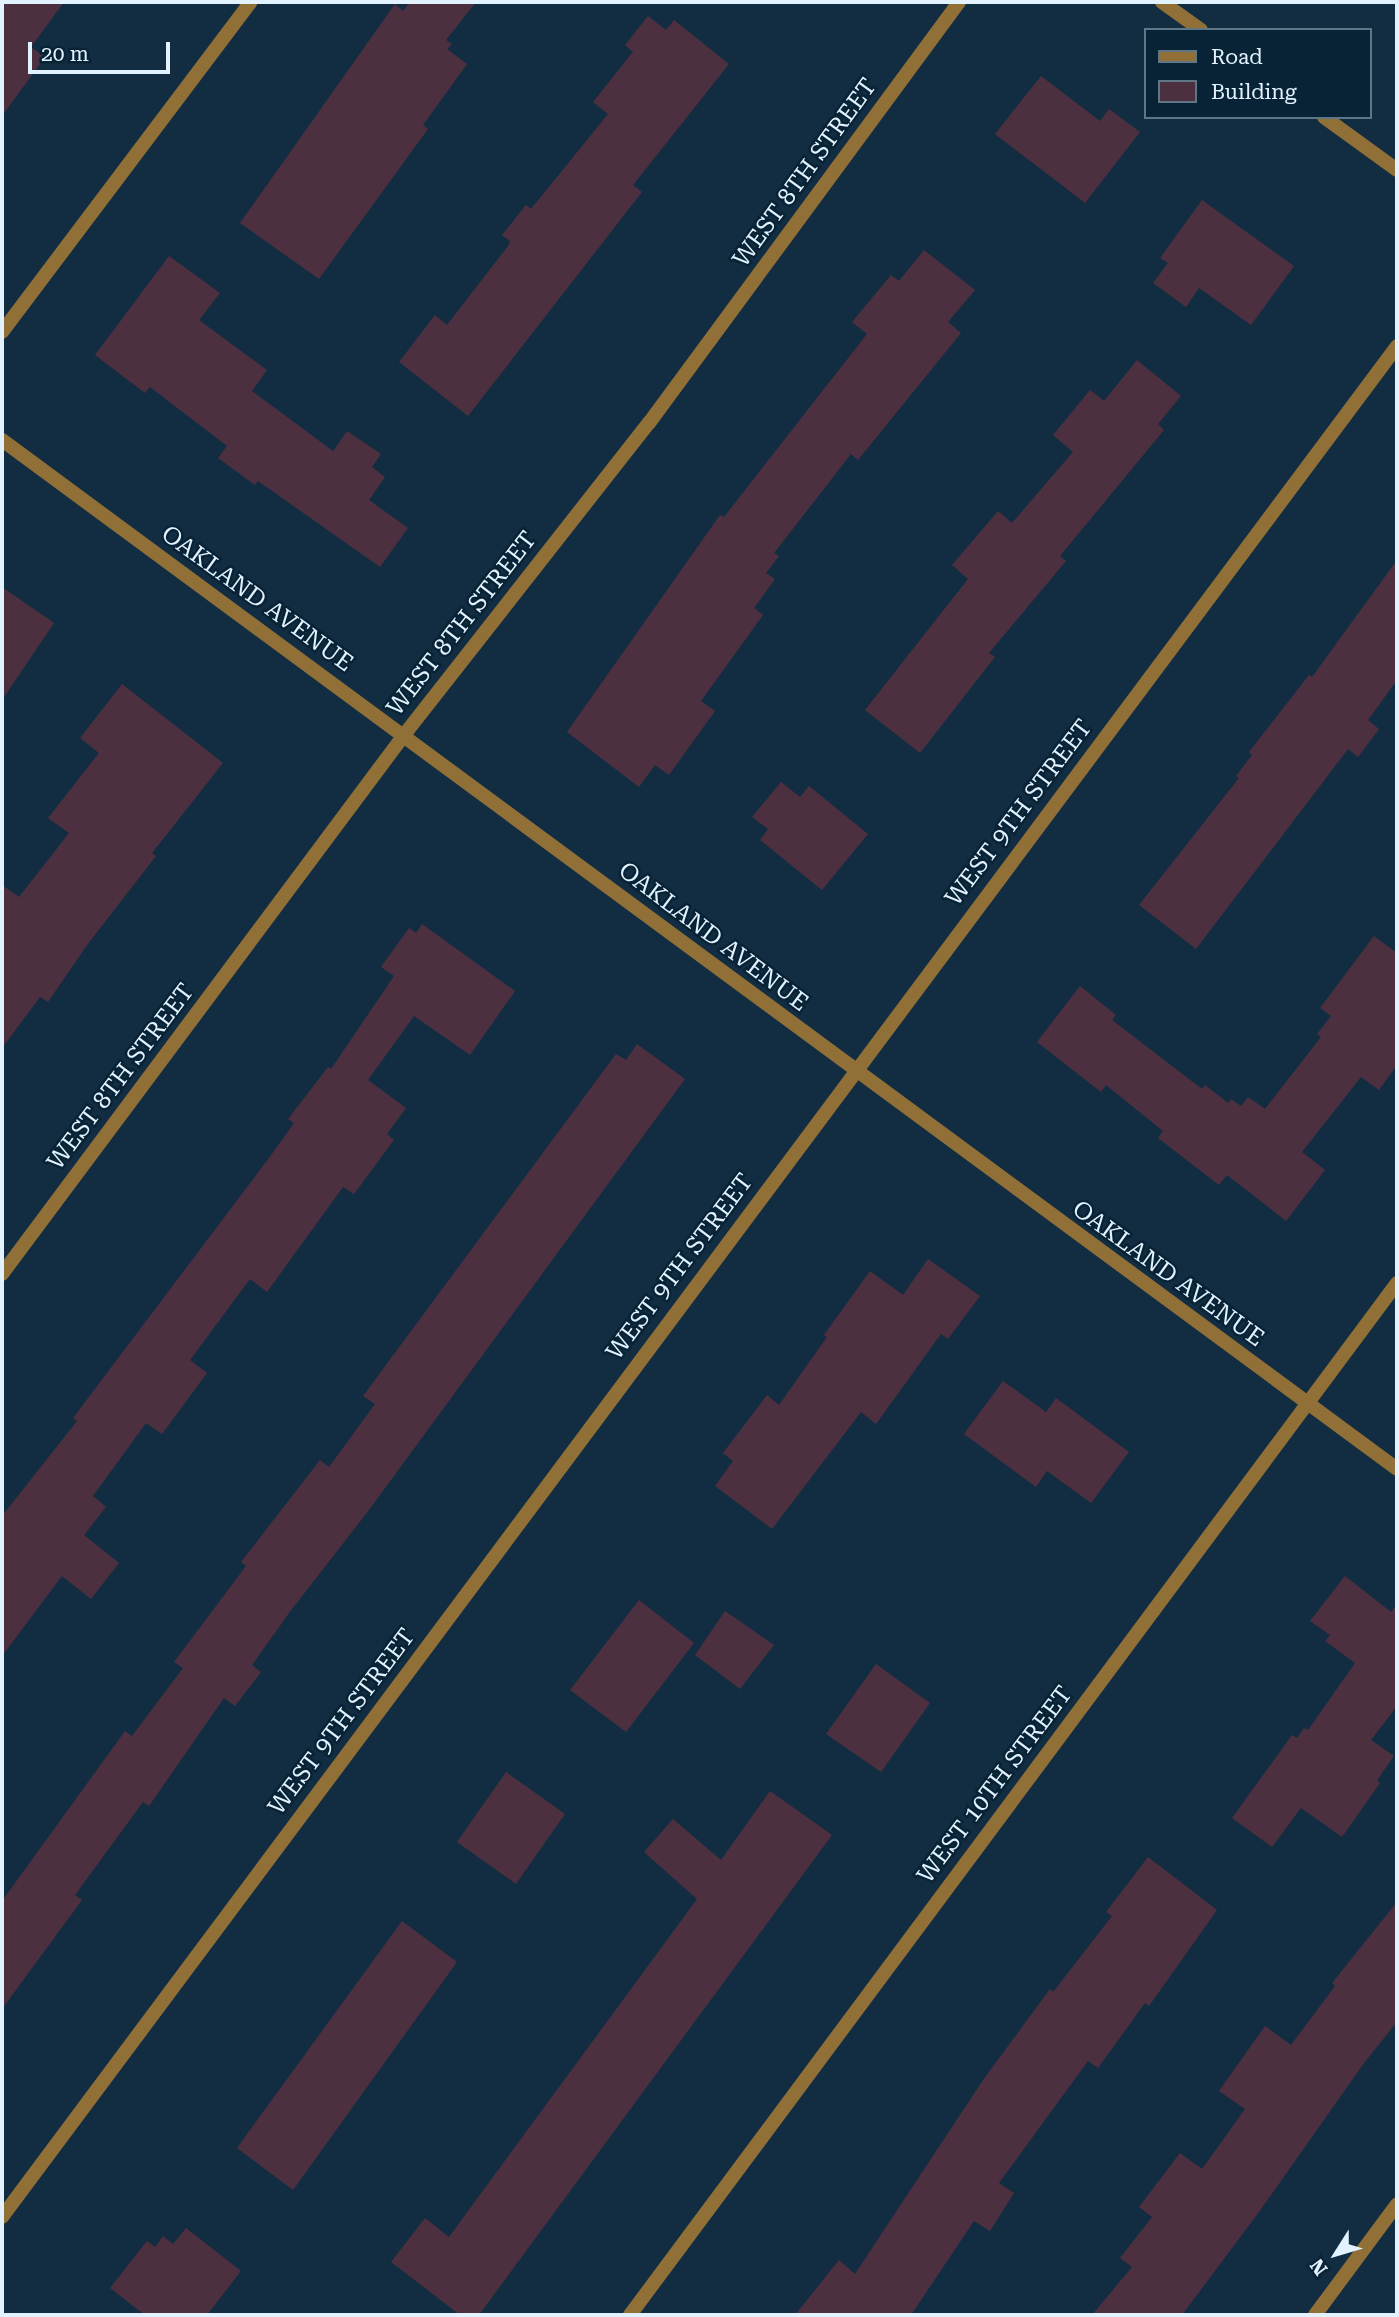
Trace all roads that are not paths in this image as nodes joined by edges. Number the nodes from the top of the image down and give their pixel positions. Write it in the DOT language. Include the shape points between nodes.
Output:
graph roads {
  1 [pos="251,2"];
  2 [pos="959,2"];
  3 [pos="1162,2"];
  4 [pos="1198,28"];
  5 [pos="1327,119"];
  6 [pos="1397,170"];
  7 [pos="2,332"];
  8 [pos="1397,346"];
  9 [pos="2,440"];
  10 [pos="404,735"];
  11 [pos="855,1071"];
  12 [pos="2,1274"];
  13 [pos="1397,1283"];
  14 [pos="1306,1404"];
  15 [pos="1397,1469"];
  16 [pos="1397,2204"];
  17 [pos="2,2217"];
  18 [pos="630,2315"];
  19 [pos="1315,2315"];
  1 -- 7 [label="street"];
  2 -- 10 [label="street, WEST 8TH STREET" via="649,423"];
  3 -- 4 [label="street"];
  5 -- 6 [label="street"];
  8 -- 11 [label="street, WEST 9TH STREET"];
  9 -- 10 [label="street, OAKLAND AVENUE"];
  10 -- 11 [label="street, OAKLAND AVENUE"];
  10 -- 12 [label="street, WEST 8TH STREET"];
  11 -- 14 [label="street, OAKLAND AVENUE"];
  11 -- 17 [label="street, WEST 9TH STREET"];
  13 -- 14 [label="street, WEST 10TH STREET"];
  14 -- 15 [label="street, OAKLAND AVENUE"];
  14 -- 18 [label="street, WEST 10TH STREET"];
  16 -- 19 [label="street"];
}
